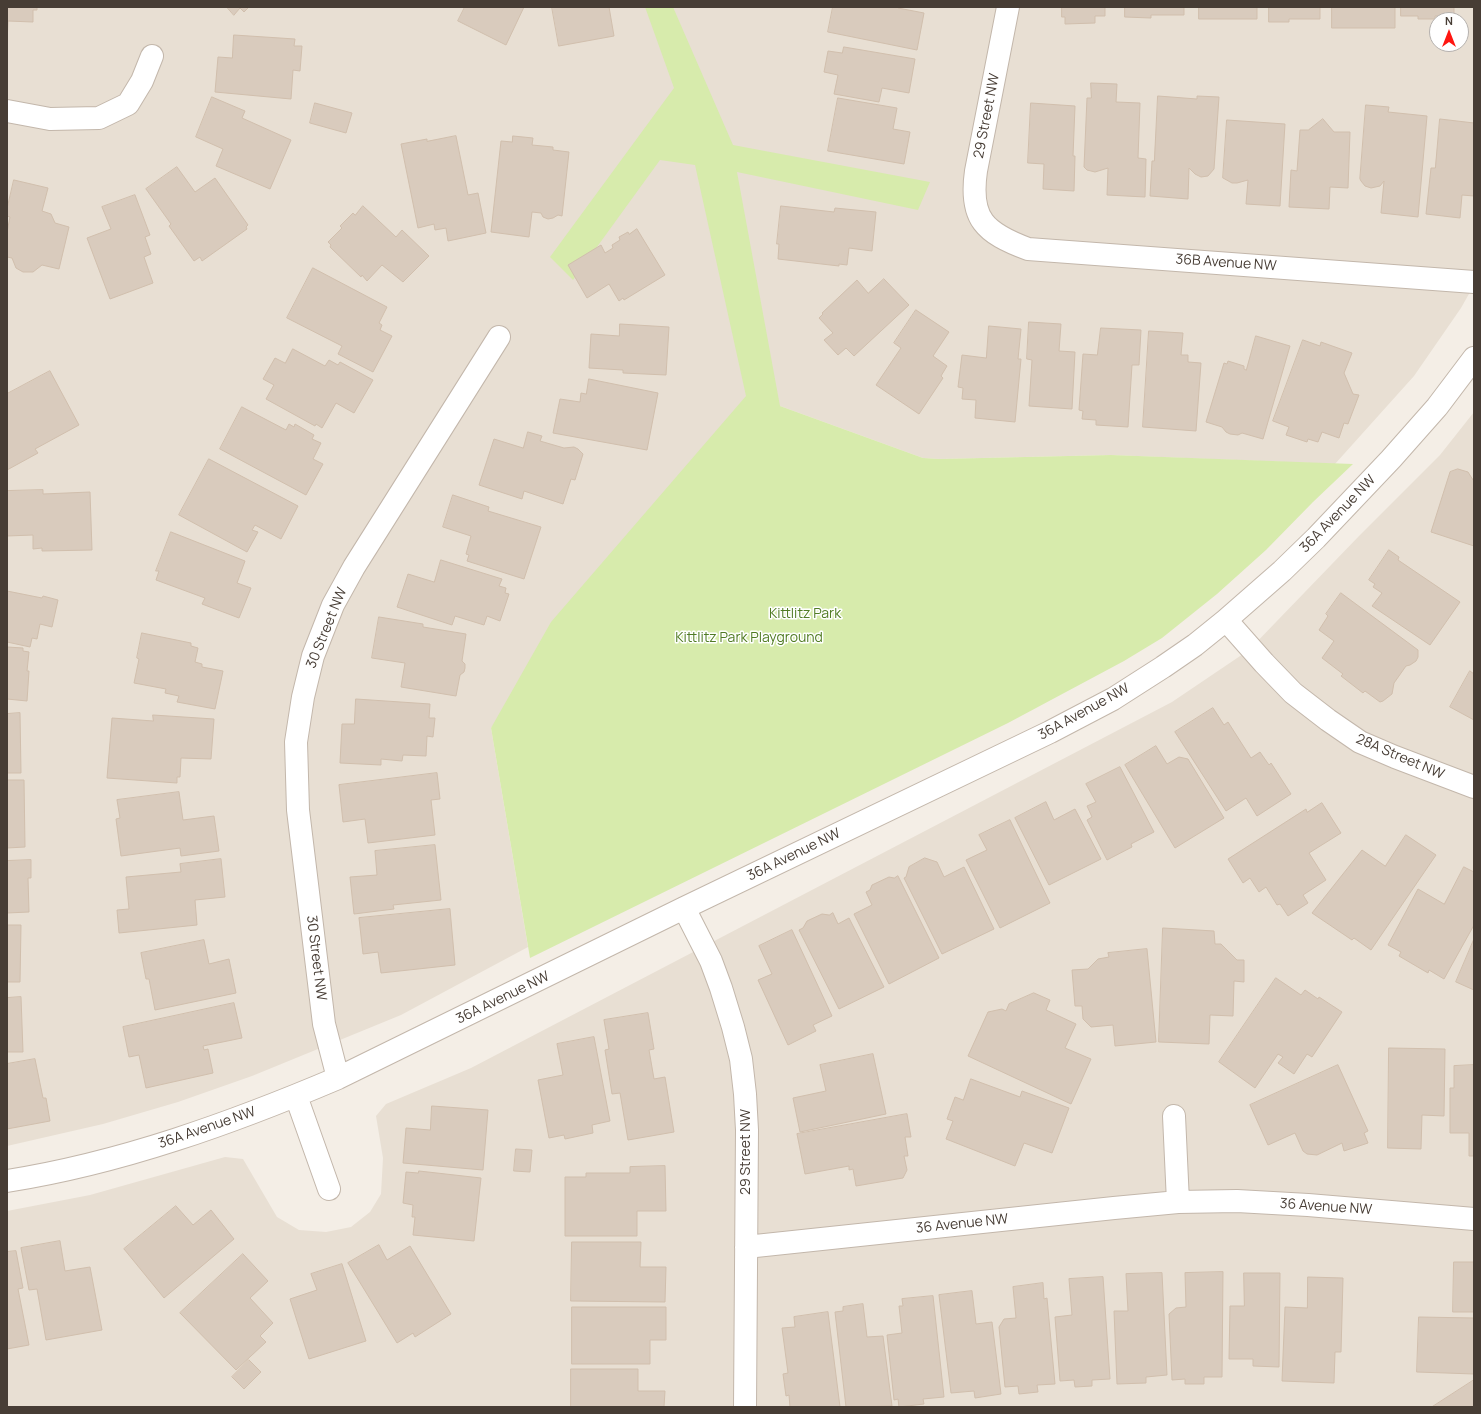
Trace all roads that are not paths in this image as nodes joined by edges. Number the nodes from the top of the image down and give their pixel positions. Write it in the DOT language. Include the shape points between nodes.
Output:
graph roads {
  1 [pos="1008,7"];
  2 [pos="152,56"];
  3 [pos="7,112"];
  4 [pos="984,223"];
  5 [pos="1474,282"];
  6 [pos="499,337"];
  7 [pos="1474,358"];
  8 [pos="1226,620"];
  9 [pos="1474,787"];
  10 [pos="684,908"];
  11 [pos="338,1078"];
  12 [pos="296,1096"];
  13 [pos="1174,1116"];
  14 [pos="7,1181"];
  15 [pos="329,1189"];
  16 [pos="1178,1202"];
  17 [pos="1474,1219"];
  18 [pos="746,1247"];
  19 [pos="745,1407"];
  1 -- 4 [label="street, 29 Street NW" via="974,187 976,209"];
  2 -- 3 [label="street" via="142,81 128,104 99,118 50,119"];
  4 -- 5 [label="street, 36B Avenue NW" via="1009,242 1028,249"];
  6 -- 11 [label="street, 30 Street NW" via="354,567 333,605 313,656 303,697 296,742 298,810 324,1024"];
  7 -- 8 [label="street, 36A Avenue NW" via="1437,407 1352,500 1282,571"];
  8 -- 9 [label="street, 28A Street NW" via="1293,693 1360,742"];
  8 -- 10 [label="street, 36A Avenue NW" via="1195,645 1112,699 1043,736"];
  10 -- 11 [label="street, 36A Avenue NW"];
  10 -- 18 [label="street, 29 Street NW" via="711,961 741,1059 747,1130"];
  11 -- 12 [label="street, 36A Avenue NW"];
  12 -- 14 [label="street, 36A Avenue NW" via="214,1127 154,1146 44,1175"];
  12 -- 15 [label="street"];
  13 -- 16 [label="street"];
  16 -- 17 [label="street, 36 Avenue NW" via="1308,1204"];
  16 -- 18 [label="street, 36 Avenue NW"];
  18 -- 19 [label="street, 29 Street NW"];
}
